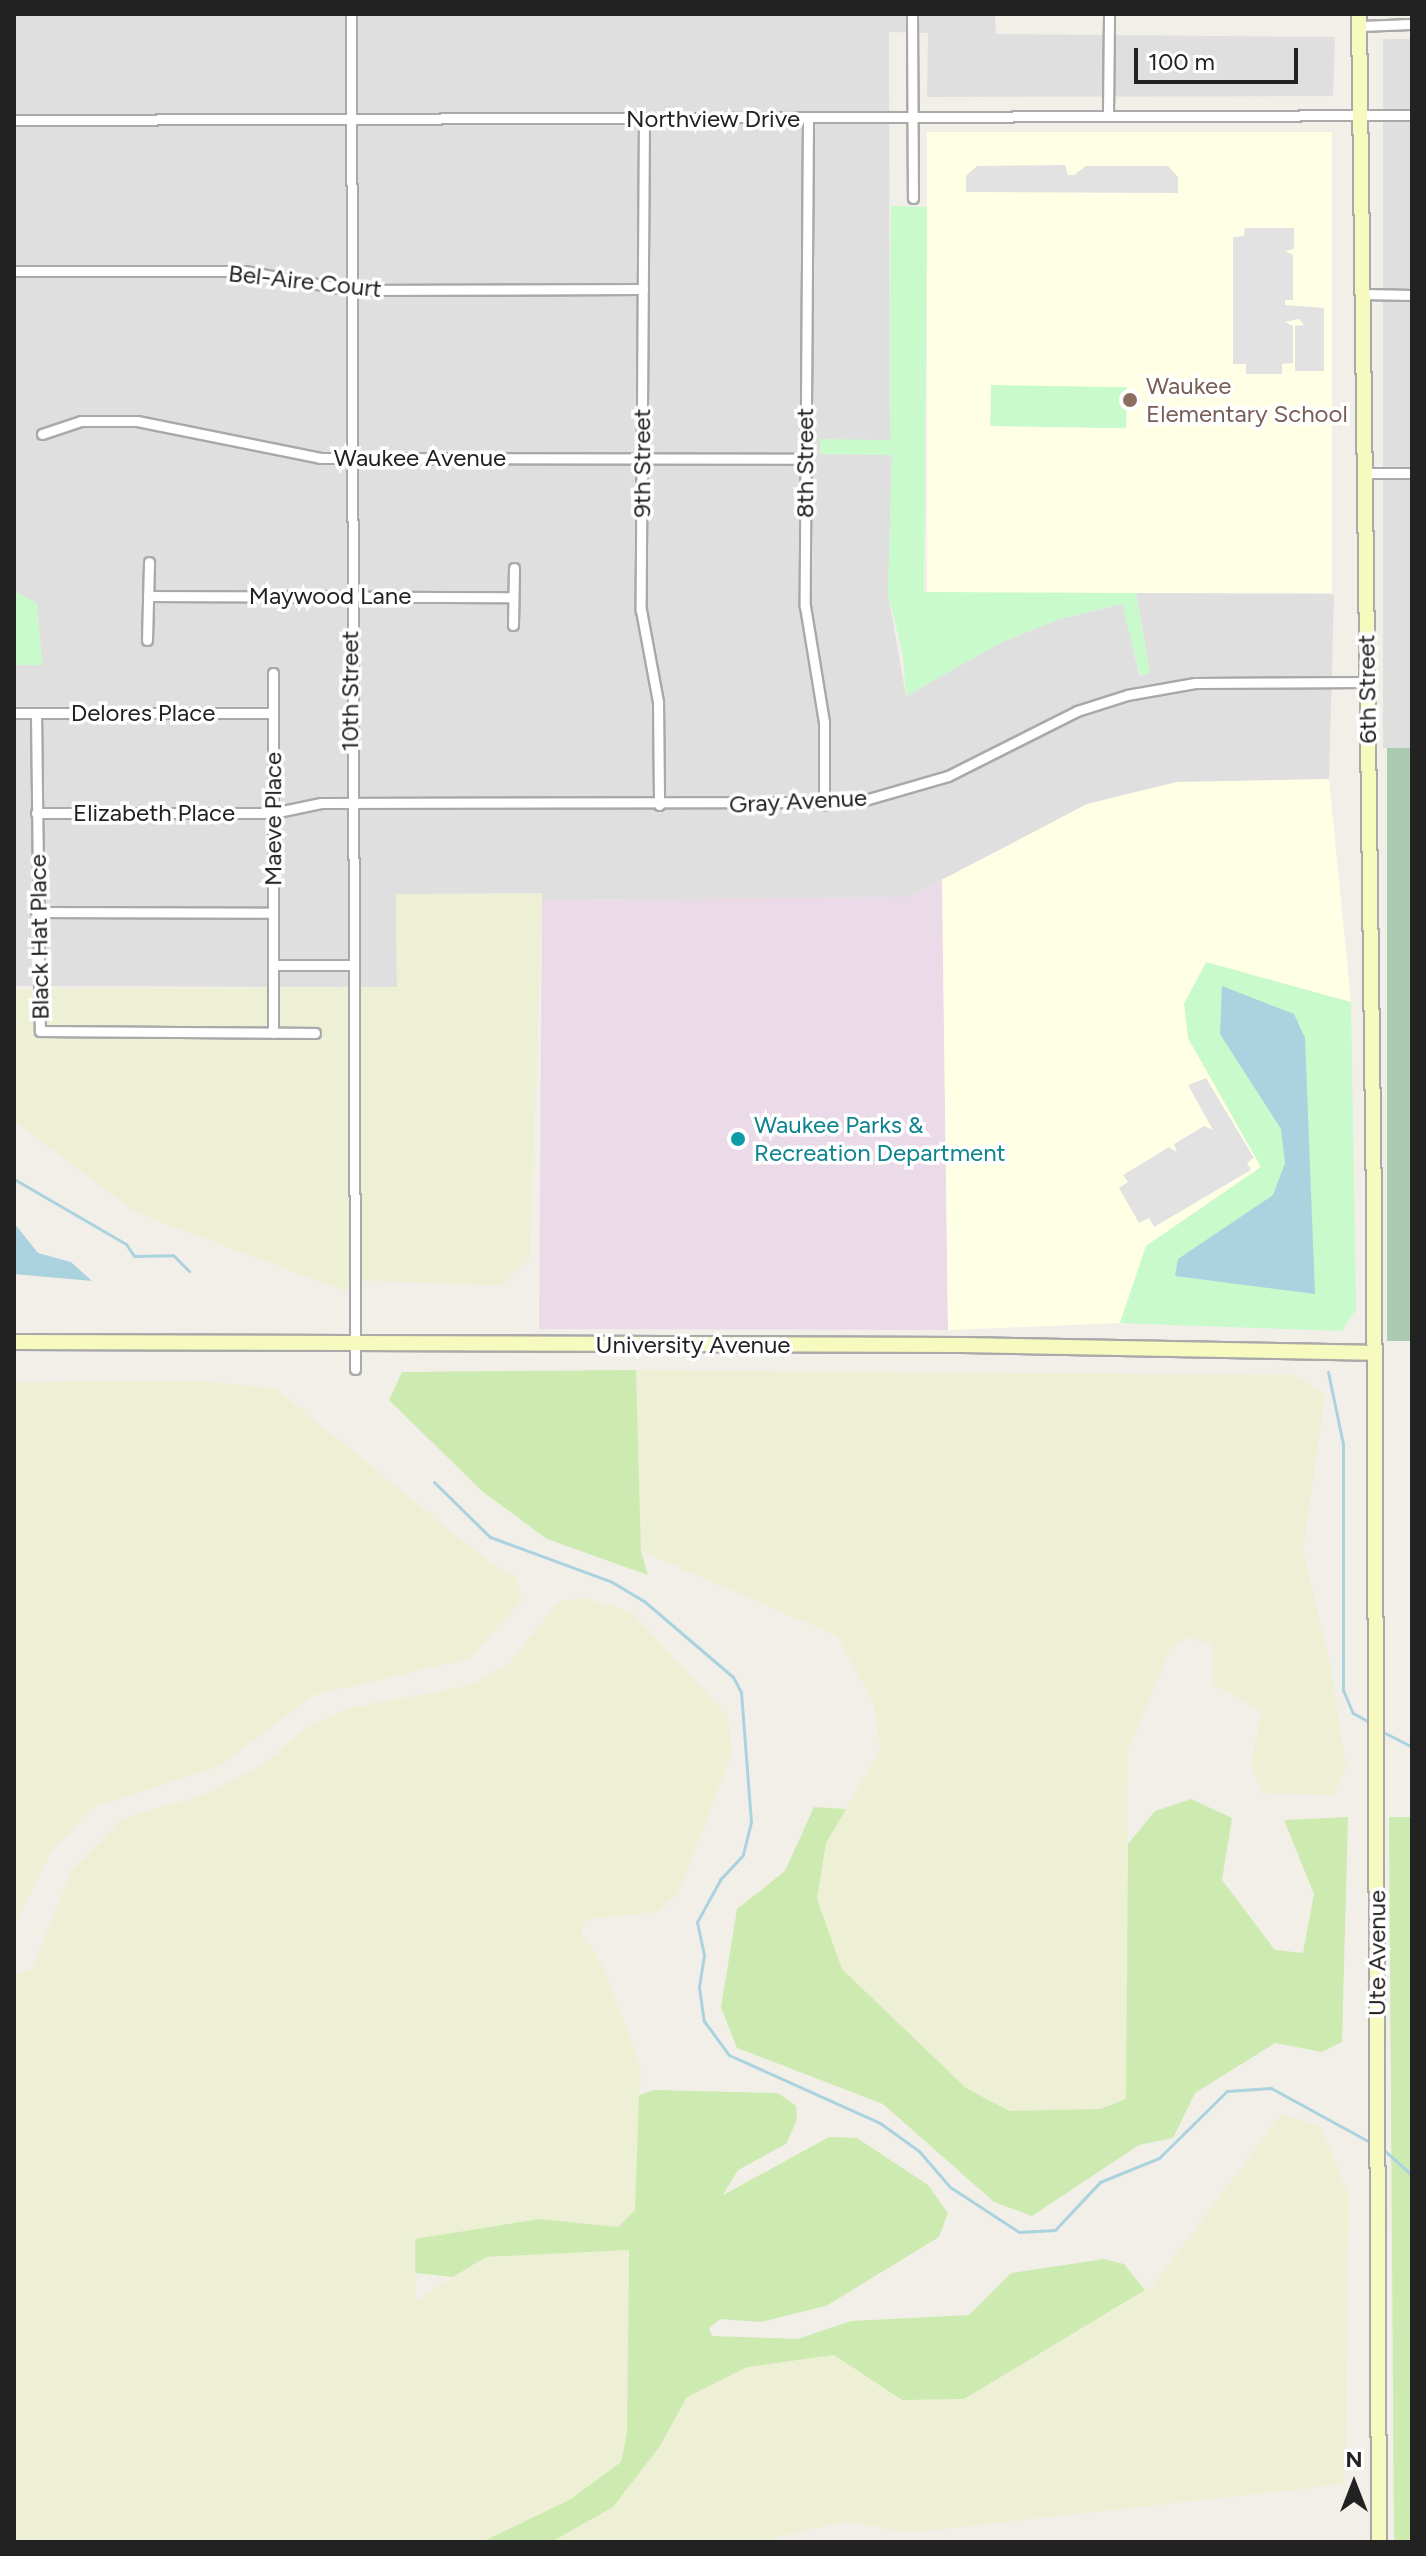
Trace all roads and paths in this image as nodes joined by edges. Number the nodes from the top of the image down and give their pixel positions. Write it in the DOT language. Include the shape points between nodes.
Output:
graph roads {
  1 [pos="351,14"];
  2 [pos="912,14"];
  3 [pos="1109,14"];
  4 [pos="1359,20"];
  5 [pos="1412,24"];
  6 [pos="913,113"];
  7 [pos="1108,113"];
  8 [pos="1360,114"];
  9 [pos="1412,115"];
  10 [pos="351,118"];
  11 [pos="644,119"];
  12 [pos="808,119"];
  13 [pos="14,120"];
  14 [pos="913,198"];
  15 [pos="14,271"];
  16 [pos="643,289"];
  17 [pos="351,290"];
  18 [pos="1363,294"];
  19 [pos="1412,295"];
  20 [pos="42,434"];
  21 [pos="641,458"];
  22 [pos="349,459"];
  23 [pos="805,459"];
  24 [pos="1365,473"];
  25 [pos="1412,473"];
  26 [pos="149,562"];
  27 [pos="514,568"];
  28 [pos="148,596"];
  29 [pos="350,596"];
  30 [pos="512,597"];
  31 [pos="513,625"];
  32 [pos="147,640"];
  33 [pos="273,673"];
  34 [pos="1367,682"];
  35 [pos="14,713"];
  36 [pos="36,713"];
  37 [pos="273,713"];
  38 [pos="351,804"];
  39 [pos="659,805"];
  40 [pos="824,805"];
  41 [pos="36,813"];
  42 [pos="273,813"];
  43 [pos="36,912"];
  44 [pos="273,913"];
  45 [pos="273,965"];
  46 [pos="351,965"];
  47 [pos="273,1033"];
  48 [pos="315,1033"];
  49 [pos="14,1342"];
  50 [pos="354,1343"];
  51 [pos="1371,1358"];
  52 [pos="355,1369"];
  53 [pos="1379,2542"];
  1 -- 10 [label="street, 10th Street"];
  2 -- 6 [label="street"];
  3 -- 7 [label="street"];
  4 -- 5 [label="street"];
  4 -- 8 [label="main road, 6th Street"];
  6 -- 7 [label="street, Northview Drive"];
  6 -- 12 [label="street, Northview Drive"];
  6 -- 14 [label="street"];
  7 -- 8 [label="street, Northview Drive"];
  8 -- 9 [label="street, Northview Drive"];
  8 -- 18 [label="main road, 6th Street"];
  10 -- 11 [label="street, Northview Drive"];
  10 -- 13 [label="street, Northview Drive"];
  10 -- 17 [label="street, 10th Street"];
  11 -- 12 [label="street, Northview Drive"];
  11 -- 16 [label="street, 9th Street"];
  12 -- 23 [label="street, 8th Street"];
  15 -- 17 [label="street, Bel-Aire Court" via="244,271"];
  16 -- 17 [label="street, Bel-Aire Court"];
  16 -- 21 [label="street, 9th Street"];
  17 -- 22 [label="street, 10th Street"];
  18 -- 19 [label="street"];
  18 -- 24 [label="main road, 6th Street"];
  20 -- 22 [label="street, Waukee Avenue" via="81,421 137,421"];
  21 -- 22 [label="street, Waukee Avenue"];
  21 -- 23 [label="street, Waukee Avenue"];
  21 -- 39 [label="street, 9th Street" via="641,610 658,702"];
  22 -- 29 [label="street, 10th Street"];
  23 -- 40 [label="street, 8th Street" via="805,606 824,722"];
  24 -- 25 [label="street"];
  24 -- 34 [label="main road, 6th Street"];
  26 -- 28 [label="street"];
  27 -- 30 [label="street"];
  28 -- 29 [label="street, Maywood Lane"];
  28 -- 32 [label="street"];
  29 -- 30 [label="street, Maywood Lane"];
  29 -- 38 [label="street, 10th Street"];
  30 -- 31 [label="street"];
  33 -- 37 [label="street, Maeve Place"];
  34 -- 40 [label="street, Gray Avenue" via="1195,683 1127,695 1077,711 948,776 892,795"];
  34 -- 51 [label="main road, 6th Street"];
  35 -- 36 [label="street, Delores Place"];
  36 -- 37 [label="street, Delores Place"];
  36 -- 41 [label="street, Black Hat Place"];
  37 -- 42 [label="street, Maeve Place"];
  38 -- 39 [label="street, Gray Avenue"];
  38 -- 42 [label="street, Elizabeth Place" via="321,803"];
  38 -- 46 [label="street, 10th Street"];
  39 -- 40 [label="street, Gray Avenue"];
  41 -- 42 [label="street, Elizabeth Place"];
  41 -- 43 [label="street, Black Hat Place"];
  42 -- 44 [label="street, Maeve Place"];
  43 -- 44 [label="street"];
  43 -- 47 [label="street, Black Hat Place" via="40,1031"];
  44 -- 45 [label="street, Maeve Place"];
  45 -- 46 [label="street"];
  45 -- 47 [label="street, Maeve Place"];
  46 -- 50 [label="street, 10th Street"];
  47 -- 48 [label="street, Black Hat Place"];
  49 -- 50 [label="main road, University Avenue"];
  50 -- 51 [label="main road, University Avenue" via="963,1345"];
  50 -- 52 [label="street, 10th Street"];
  51 -- 53 [label="main road, Ute Avenue"];
}
